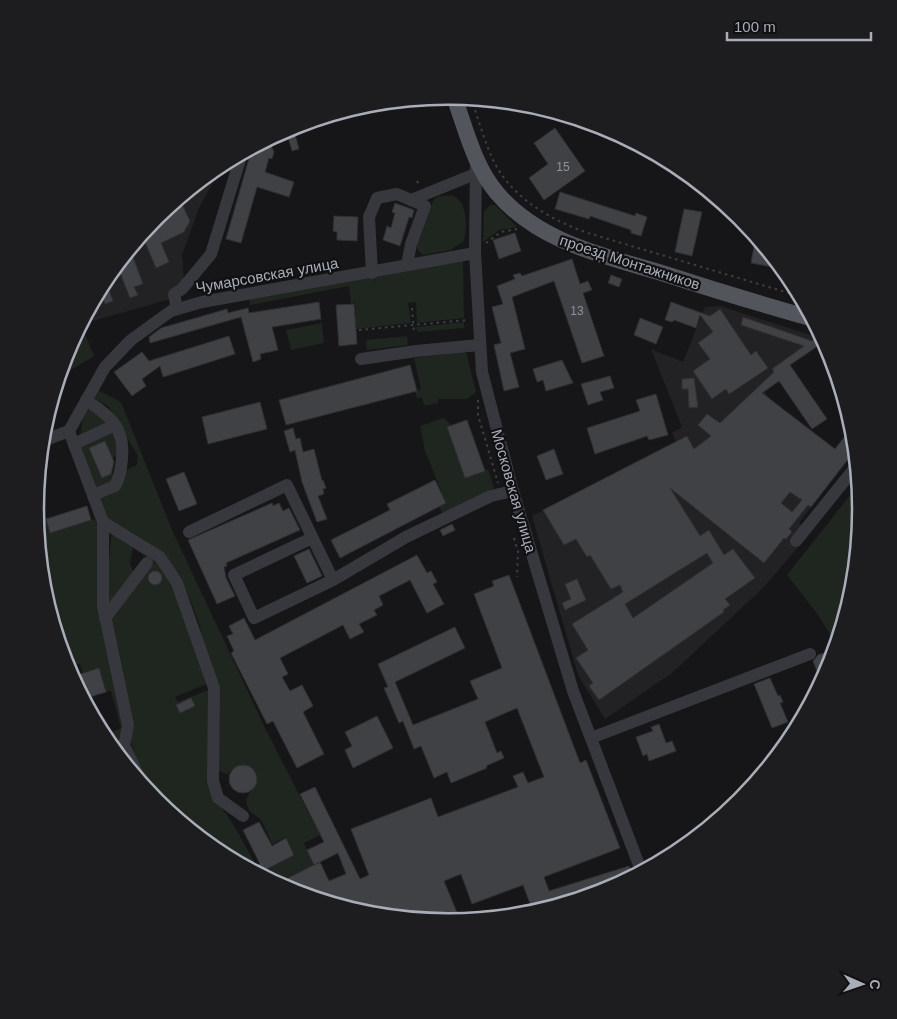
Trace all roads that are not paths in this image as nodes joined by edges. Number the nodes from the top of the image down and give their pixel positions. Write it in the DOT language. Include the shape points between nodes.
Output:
graph roads {
  1 [pos="457,105"];
  2 [pos="239,164"];
  3 [pos="476,167"];
  4 [pos="411,200"];
  5 [pos="475,253"];
  6 [pos="407,265"];
  7 [pos="372,273"];
  8 [pos="177,310"];
  9 [pos="805,317"];
  10 [pos="479,345"];
  11 [pos="361,359"];
  12 [pos="86,400"];
  13 [pos="115,426"];
  14 [pos="69,431"];
  15 [pos="51,438"];
  16 [pos="74,444"];
  17 [pos="851,472"];
  18 [pos="513,491"];
  19 [pos="93,495"];
  20 [pos="103,522"];
  21 [pos="189,532"];
  22 [pos="312,538"];
  23 [pos="796,541"];
  24 [pos="147,563"];
  25 [pos="332,580"];
  26 [pos="105,618"];
  27 [pos="810,654"];
  28 [pos="591,738"];
  29 [pos="122,748"];
  30 [pos="243,816"];
  31 [pos="640,866"];
  1 -- 3 [label="main road, Московская улица"];
  2 -- 8 [label="street" via="211,254 174,294"];
  3 -- 4 [label="street"];
  3 -- 5 [label="street, Московская улица"];
  3 -- 9 [label="main road, проезд Монтажников" via="504,201 544,232 563,241"];
  4 -- 6 [label="street" via="425,206"];
  4 -- 7 [label="street" via="397,194 378,198 369,217"];
  5 -- 6 [label="street, Чумарсовская улица"];
  5 -- 10 [label="street, Московская улица"];
  6 -- 7 [label="street, Чумарсовская улица"];
  7 -- 8 [label="street, Чумарсовская улица" via="202,302"];
  8 -- 12 [label="street, Чумарсовская улица" via="131,340 105,367"];
  10 -- 11 [label="street"];
  10 -- 18 [label="street, Московская улица" via="482,372"];
  12 -- 13 [label="street" via="107,414"];
  12 -- 14 [label="street, Чумарсовская улица"];
  13 -- 16 [label="street"];
  13 -- 19 [label="street" via="123,445 118,480 110,489"];
  14 -- 15 [label="street"];
  14 -- 16 [label="street"];
  16 -- 19 [label="street"];
  17 -- 23 [label="street"];
  18 -- 25 [label="street" via="491,496 406,538"];
  18 -- 28 [label="street, Московская улица" via="573,691"];
  19 -- 20 [label="street"];
  20 -- 26 [label="street"];
  20 -- 30 [label="street" via="160,557 177,583 214,688 213,781 218,798"];
  21 -- 22 [label="street" via="287,485"];
  22 -- 25 [label="street"];
  22 -- 25 [label="street" via="234,575 254,618"];
  24 -- 26 [label="street"];
  26 -- 29 [label="street" via="127,716 127,735"];
  27 -- 28 [label="street"];
  28 -- 31 [label="street, Московская улица"];
}
